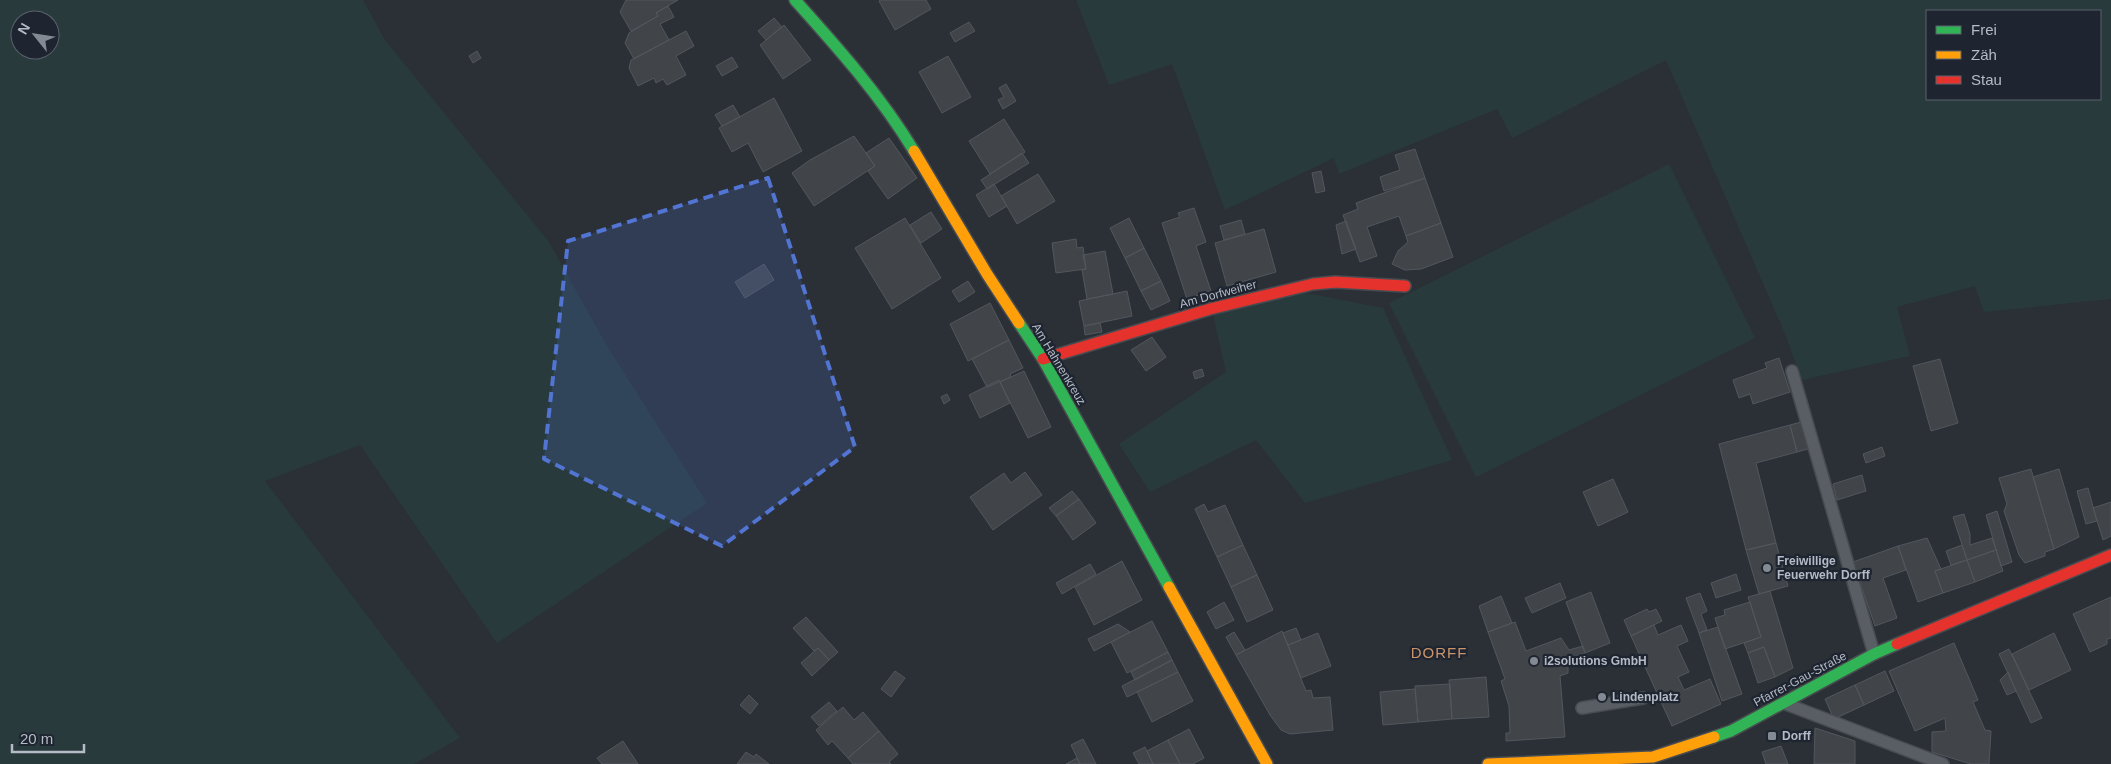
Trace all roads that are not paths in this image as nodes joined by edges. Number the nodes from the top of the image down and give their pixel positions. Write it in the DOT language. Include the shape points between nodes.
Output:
graph roads {
  1 [pos="795,0"];
  2 [pos="1405,286"];
  3 [pos="1043,359"];
  4 [pos="1792,371"];
  5 [pos="2111,555"];
  6 [pos="1874,654"];
  7 [pos="1643,698"];
  8 [pos="1782,703"];
  9 [pos="1582,708"];
  10 [pos="1267,764"];
  11 [pos="1488,764"];
  12 [pos="1943,764"];
  1 -- 3 [label="street, Am Hahnenkreuz" via="858,70 897,123 987,274"];
  2 -- 3 [label="street, Am Dorfweiher" via="1312,284 1210,309"];
  3 -- 10 [label="street, Am Hahnenkreuz"];
  4 -- 6 [label="lane"];
  5 -- 6 [label="street, Pfarrer-Gau-Straße"];
  6 -- 8 [label="street, Pfarrer-Gau-Straße"];
  7 -- 9 [label="lane"];
  8 -- 11 [label="street, Pfarrer-Gau-Straße" via="1731,731 1653,758"];
  8 -- 12 [label="lane"];
}
